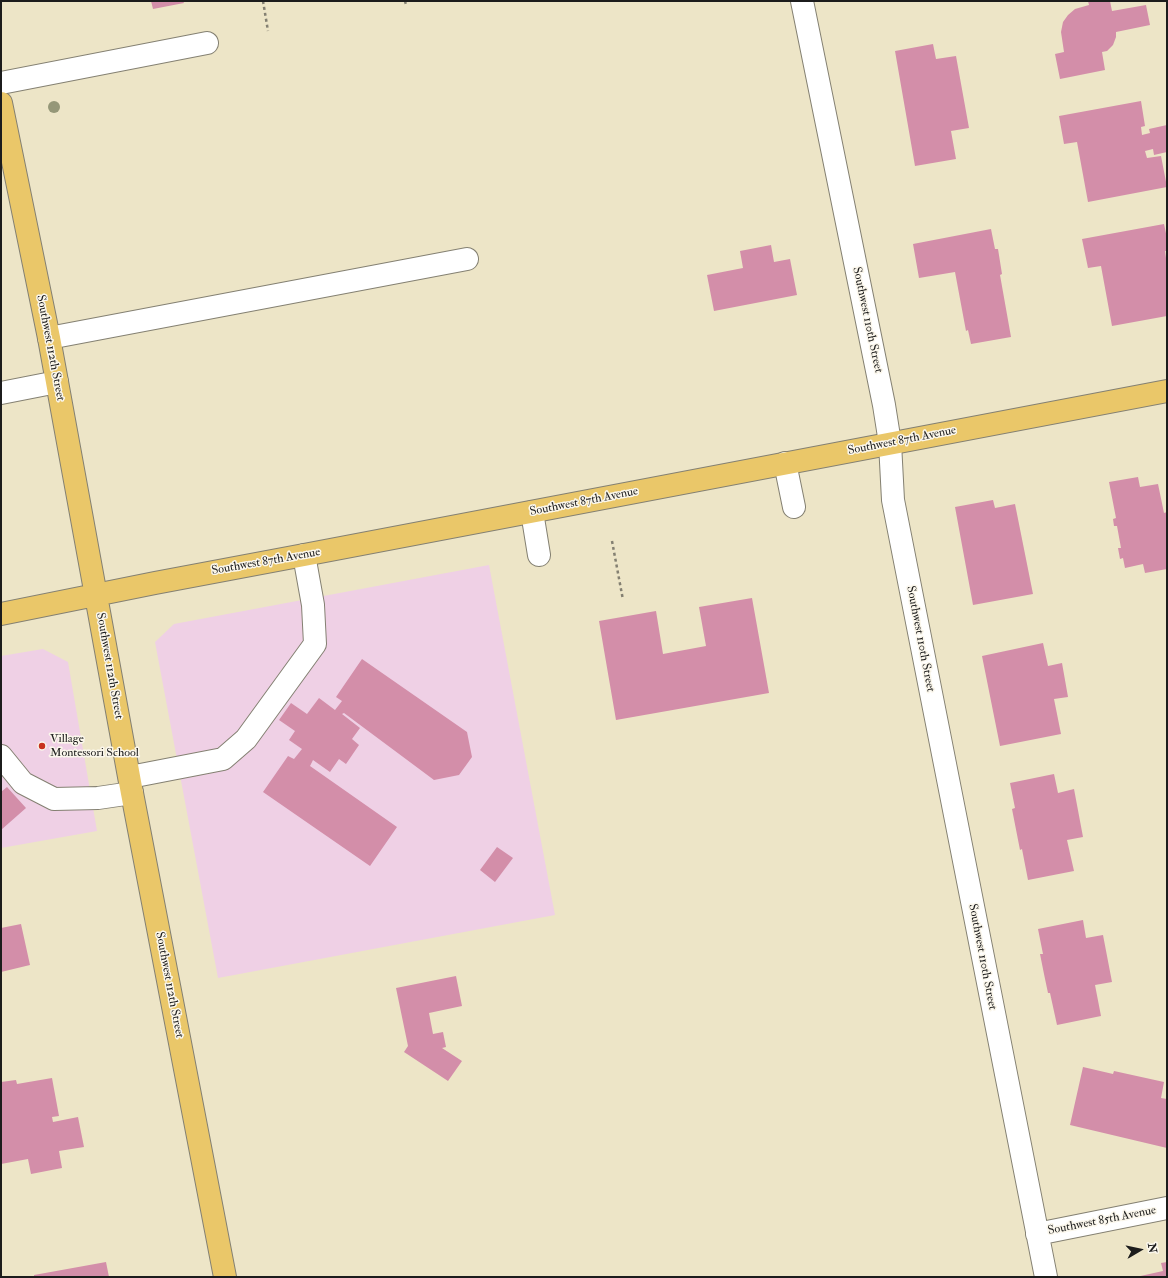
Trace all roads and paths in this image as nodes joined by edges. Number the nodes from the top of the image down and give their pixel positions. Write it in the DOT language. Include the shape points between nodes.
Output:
graph roads {
  1 [pos="263,1"];
  2 [pos="405,1"];
  3 [pos="802,1"];
  4 [pos="406,5"];
  5 [pos="268,31"];
  6 [pos="207,43"];
  7 [pos="1,83"];
  8 [pos="1,103"];
  9 [pos="7,166"];
  10 [pos="467,259"];
  11 [pos="49,338"];
  12 [pos="57,382"];
  13 [pos="1167,391"];
  14 [pos="1,393"];
  15 [pos="890,443"];
  16 [pos="785,463"];
  17 [pos="794,507"];
  18 [pos="532,512"];
  19 [pos="612,541"];
  20 [pos="304,555"];
  21 [pos="539,555"];
  22 [pos="96,595"];
  23 [pos="623,600"];
  24 [pos="1,614"];
  25 [pos="1,756"];
  26 [pos="131,785"];
  27 [pos="1167,1208"];
  28 [pos="1037,1234"];
  29 [pos="225,1277"];
  30 [pos="1046,1277"];
  1 -- 5 [label="path"];
  2 -- 4 [label="path"];
  3 -- 15 [label="street, Southwest 110th Street" via="881,386"];
  6 -- 7 [label="street"];
  8 -- 9 [label="main road, Southwest 112th Street"];
  9 -- 11 [label="main road, Southwest 112th Street"];
  10 -- 11 [label="street"];
  11 -- 12 [label="main road, Southwest 112th Street"];
  12 -- 14 [label="street"];
  12 -- 22 [label="main road, Southwest 112th Street"];
  13 -- 15 [label="main road, Southwest 87th Avenue"];
  15 -- 16 [label="main road, Southwest 87th Avenue"];
  15 -- 28 [label="street, Southwest 110th Street" via="893,500"];
  16 -- 17 [label="street"];
  16 -- 18 [label="main road, Southwest 87th Avenue"];
  18 -- 20 [label="main road, Southwest 87th Avenue"];
  18 -- 21 [label="street"];
  19 -- 23 [label="path"];
  20 -- 22 [label="main road, Southwest 87th Avenue"];
  20 -- 26 [label="street" via="313,605 315,644 246,739 223,759"];
  22 -- 24 [label="main road, Southwest 87th Avenue"];
  22 -- 26 [label="main road, Southwest 112th Street"];
  25 -- 26 [label="street" via="23,783 54,799 98,798"];
  26 -- 29 [label="main road, Southwest 112th Street"];
  27 -- 28 [label="street, Southwest 85th Avenue"];
  28 -- 30 [label="street, Southwest 110th Street"];
}
